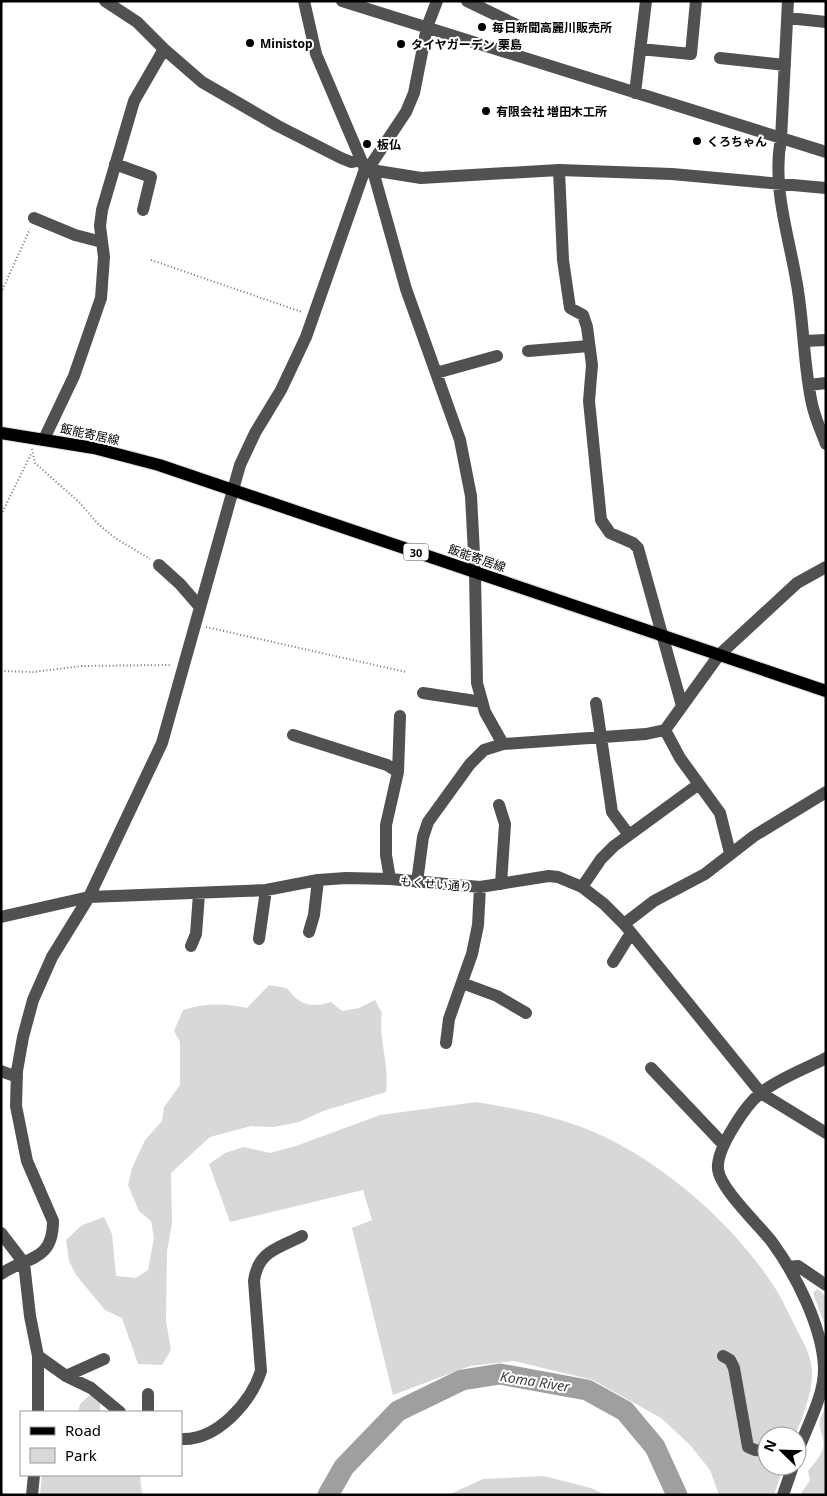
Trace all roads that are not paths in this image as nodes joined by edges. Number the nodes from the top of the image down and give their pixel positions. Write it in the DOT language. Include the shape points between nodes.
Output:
graph roads {
  1 [pos="105,1"];
  2 [pos="304,1"];
  3 [pos="342,1"];
  4 [pos="437,1"];
  5 [pos="467,1"];
  6 [pos="646,1"];
  7 [pos="696,1"];
  8 [pos="788,1"];
  9 [pos="788,18"];
  10 [pos="826,22"];
  11 [pos="427,27"];
  12 [pos="525,29"];
  13 [pos="164,49"];
  14 [pos="640,49"];
  15 [pos="720,58"];
  16 [pos="785,64"];
  17 [pos="635,93"];
  18 [pos="781,139"];
  19 [pos="826,152"];
  20 [pos="115,164"];
  21 [pos="366,167"];
  22 [pos="559,170"];
  23 [pos="780,185"];
  24 [pos="826,188"];
  25 [pos="143,210"];
  26 [pos="34,218"];
  27 [pos="102,242"];
  28 [pos="826,340"];
  29 [pos="804,341"];
  30 [pos="590,346"];
  31 [pos="528,351"];
  32 [pos="498,356"];
  33 [pos="436,372"];
  34 [pos="826,383"];
  35 [pos="809,385"];
  36 [pos="1,433"];
  37 [pos="40,438"];
  38 [pos="826,444"];
  39 [pos="233,490"];
  40 [pos="159,565"];
  41 [pos="826,567"];
  42 [pos="475,572"];
  43 [pos="200,607"];
  44 [pos="661,635"];
  45 [pos="719,655"];
  46 [pos="826,691"];
  47 [pos="423,693"];
  48 [pos="482,702"];
  49 [pos="596,703"];
  50 [pos="682,706"];
  51 [pos="400,716"];
  52 [pos="665,730"];
  53 [pos="293,735"];
  54 [pos="603,737"];
  55 [pos="503,744"];
  56 [pos="398,772"];
  57 [pos="699,784"];
  58 [pos="826,792"];
  59 [pos="499,805"];
  60 [pos="629,835"];
  61 [pos="730,853"];
  62 [pos="318,880"];
  63 [pos="390,880"];
  64 [pos="417,882"];
  65 [pos="501,884"];
  66 [pos="582,887"];
  67 [pos="480,888"];
  68 [pos="266,890"];
  69 [pos="200,894"];
  70 [pos="89,897"];
  71 [pos="1,917"];
  72 [pos="627,928"];
  73 [pos="309,932"];
  74 [pos="259,939"];
  75 [pos="191,946"];
  76 [pos="613,962"];
  77 [pos="462,983"];
  78 [pos="526,1013"];
  79 [pos="446,1042"];
  80 [pos="826,1058"];
  81 [pos="651,1068"];
  82 [pos="1,1071"];
  83 [pos="17,1077"];
  84 [pos="762,1092"];
  85 [pos="826,1133"];
  86 [pos="724,1144"];
  87 [pos="1,1233"];
  88 [pos="302,1236"];
  89 [pos="24,1263"];
  90 [pos="789,1267"];
  91 [pos="1,1274"];
  92 [pos="826,1285"];
  93 [pos="38,1356"];
  94 [pos="724,1356"];
  95 [pos="104,1359"];
  96 [pos="66,1376"];
  97 [pos="148,1394"];
  98 [pos="38,1411"];
  99 [pos="119,1411"];
  100 [pos="148,1411"];
  101 [pos="806,1426"];
  102 [pos="182,1439"];
  103 [pos="757,1450"];
  104 [pos="34,1476"];
  105 [pos="790,1476"];
  106 [pos="32,1495"];
  107 [pos="783,1495"];
  1 -- 13 [label="street" via="137,22"];
  2 -- 21 [label="street" via="316,54"];
  3 -- 11 [label="street"];
  4 -- 11 [label="street"];
  5 -- 12 [label="street"];
  6 -- 14 [label="street"];
  7 -- 14 [label="street" via="692,54"];
  8 -- 9 [label="street"];
  9 -- 10 [label="street"];
  9 -- 16 [label="street"];
  11 -- 17 [label="street"];
  11 -- 21 [label="street" via="414,93 406,112"];
  13 -- 20 [label="street" via="134,101"];
  13 -- 21 [label="street" via="202,82 278,126"];
  14 -- 17 [label="street"];
  15 -- 16 [label="street"];
  16 -- 18 [label="street"];
  17 -- 18 [label="street"];
  18 -- 19 [label="street"];
  18 -- 23 [label="street" via="778,153"];
  20 -- 25 [label="street" via="151,177"];
  20 -- 27 [label="street" via="100,226"];
  21 -- 22 [label="street" via="421,178"];
  21 -- 33 [label="street"];
  21 -- 39 [label="street" via="314,316 281,390 248,447"];
  22 -- 23 [label="street" via="672,174"];
  22 -- 30 [label="street" via="563,260 570,308 583,315"];
  23 -- 24 [label="street"];
  23 -- 29 [label="street"];
  26 -- 27 [label="street"];
  27 -- 37 [label="street" via="101,298 74,376"];
  28 -- 29 [label="street"];
  29 -- 35 [label="street"];
  30 -- 31 [label="street"];
  30 -- 44 [label="street" via="589,401 601,520 610,533 638,548"];
  32 -- 33 [label="street"];
  33 -- 42 [label="street" via="462,449 470,496"];
  34 -- 35 [label="street"];
  35 -- 38 [label="street" via="812,405"];
  36 -- 37 [label="main road, 飯能寄居線 / 30"];
  37 -- 39 [label="main road, 飯能寄居線 / 30" via="126,456"];
  39 -- 42 [label="main road, 飯能寄居線 / 30"];
  39 -- 43 [label="street"];
  40 -- 43 [label="street"];
  41 -- 45 [label="street" via="797,583"];
  42 -- 44 [label="main road, 飯能寄居線 / 30"];
  42 -- 48 [label="street" via="477,683"];
  43 -- 70 [label="street" via="162,743"];
  44 -- 45 [label="main road, 飯能寄居線 / 30"];
  44 -- 50 [label="street"];
  45 -- 46 [label="main road, 飯能寄居線 / 30"];
  45 -- 50 [label="street"];
  47 -- 48 [label="street"];
  48 -- 55 [label="street" via="484,712"];
  49 -- 54 [label="street"];
  50 -- 52 [label="street"];
  51 -- 56 [label="street"];
  52 -- 54 [label="street"];
  52 -- 57 [label="street"];
  53 -- 56 [label="street" via="387,765"];
  54 -- 55 [label="street"];
  54 -- 60 [label="street" via="612,812"];
  55 -- 64 [label="street" via="484,750 470,764 428,822"];
  56 -- 63 [label="street" via="386,825"];
  57 -- 60 [label="street"];
  57 -- 61 [label="street" via="720,813"];
  58 -- 61 [label="street"];
  59 -- 65 [label="street" via="505,824"];
  60 -- 66 [label="street" via="601,859"];
  61 -- 72 [label="street" via="705,874 654,901"];
  62 -- 63 [label="street, もくせい通り"];
  62 -- 68 [label="street, もくせい通り"];
  62 -- 73 [label="street"];
  63 -- 64 [label="street, もくせい通り"];
  64 -- 67 [label="street, もくせい通り"];
  65 -- 66 [label="street, もくせい通り" via="549,876"];
  65 -- 67 [label="street, もくせい通り"];
  66 -- 72 [label="street, もくせい通り"];
  67 -- 77 [label="street" via="478,924"];
  68 -- 69 [label="street, もくせい通り"];
  68 -- 74 [label="street"];
  69 -- 70 [label="street, もくせい通り"];
  69 -- 75 [label="street" via="196,934"];
  70 -- 71 [label="street, もくせい通り"];
  70 -- 83 [label="street" via="52,957 33,1000"];
  72 -- 76 [label="street"];
  72 -- 84 [label="street, もくせい通り"];
  77 -- 78 [label="street" via="497,996"];
  77 -- 79 [label="street" via="448,1019"];
  80 -- 84 [label="street"];
  81 -- 86 [label="street"];
  82 -- 83 [label="street"];
  83 -- 89 [label="street" via="16,1106 23,1145 53,1221 49,1246 39,1257"];
  84 -- 85 [label="street, もくせい通り"];
  84 -- 86 [label="street" via="726,1137"];
  86 -- 90 [label="street" via="718,1156 718,1171 724,1184"];
  87 -- 89 [label="street"];
  88 -- 102 [label="street" via="262,1256 255,1269 261,1371 257,1383 226,1422 202,1436"];
  89 -- 91 [label="street"];
  89 -- 93 [label="street"];
  90 -- 92 [label="street" via="798,1266"];
  90 -- 101 [label="street" via="814,1320 824,1368 822,1386"];
  93 -- 96 [label="street"];
  93 -- 98 [label="street"];
  94 -- 103 [label="street" via="734,1368 748,1447"];
  95 -- 96 [label="street"];
  96 -- 99 [label="street" via="91,1388"];
  97 -- 100 [label="street"];
  104 -- 106 [label="street"];
  105 -- 107 [label="street"];
}
